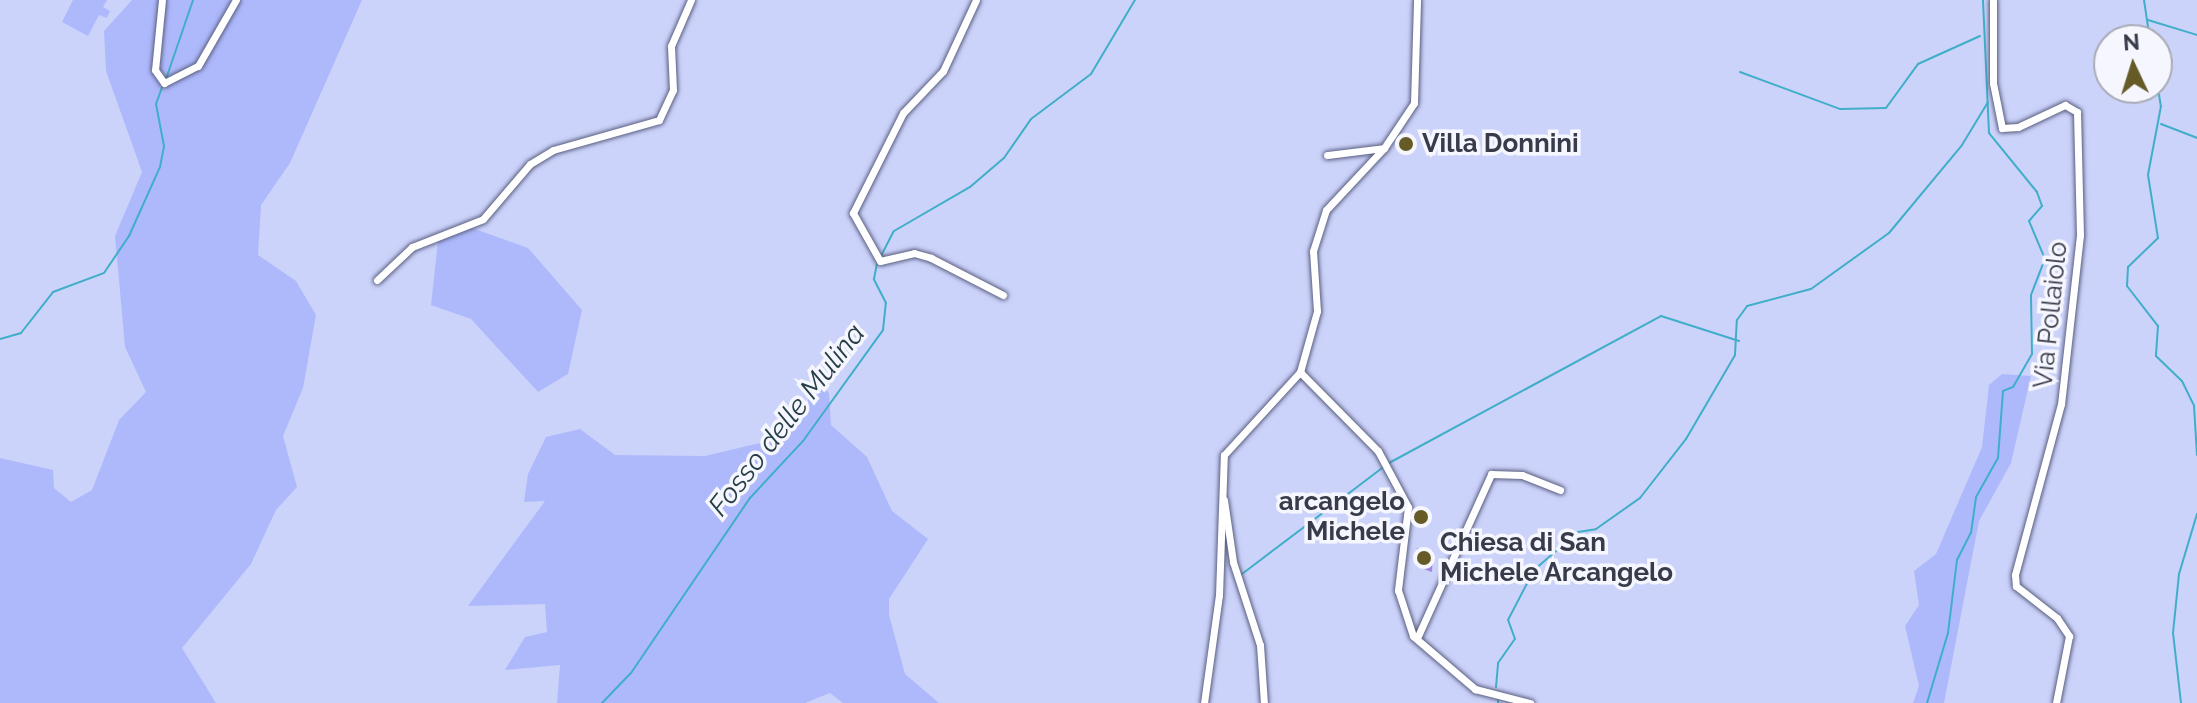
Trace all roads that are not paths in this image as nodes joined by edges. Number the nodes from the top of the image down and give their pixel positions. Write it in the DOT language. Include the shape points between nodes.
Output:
graph roads {
  1 [pos="162,0"];
  2 [pos="236,0"];
  3 [pos="691,0"];
  4 [pos="976,0"];
  5 [pos="1417,0"];
  6 [pos="1993,0"];
  7 [pos="1384,148"];
  8 [pos="1327,155"];
  9 [pos="377,280"];
  10 [pos="1003,295"];
  11 [pos="1300,372"];
  12 [pos="1560,490"];
  13 [pos="1222,494"];
  14 [pos="1418,636"];
  15 [pos="1204,703"];
  16 [pos="1264,703"];
  17 [pos="1530,703"];
  18 [pos="2056,703"];
  1 -- 2 [label="street" via="155,70 164,83 198,66"];
  3 -- 9 [label="street" via="671,46 673,90 659,120 553,150 530,164 483,219 412,247"];
  4 -- 10 [label="street" via="943,71 903,113 853,213 880,261 914,253"];
  5 -- 7 [label="street" via="1418,88"];
  6 -- 18 [label="street, Via Pollaiolo" via="1993,83 2002,128 2018,127 2065,105 2077,112 2080,235 2061,404 2015,575 2016,586 2057,618 2069,636"];
  7 -- 8 [label="street"];
  7 -- 11 [label="street" via="1340,193 1318,230 1312,267 1317,311"];
  11 -- 13 [label="street" via="1227,446"];
  11 -- 14 [label="street" via="1378,451 1408,507 1398,590 1403,615"];
  12 -- 14 [label="street" via="1522,475 1491,474"];
  13 -- 15 [label="street"];
  13 -- 16 [label="street" via="1233,562 1260,645"];
  14 -- 17 [label="street" via="1475,689"];
}
